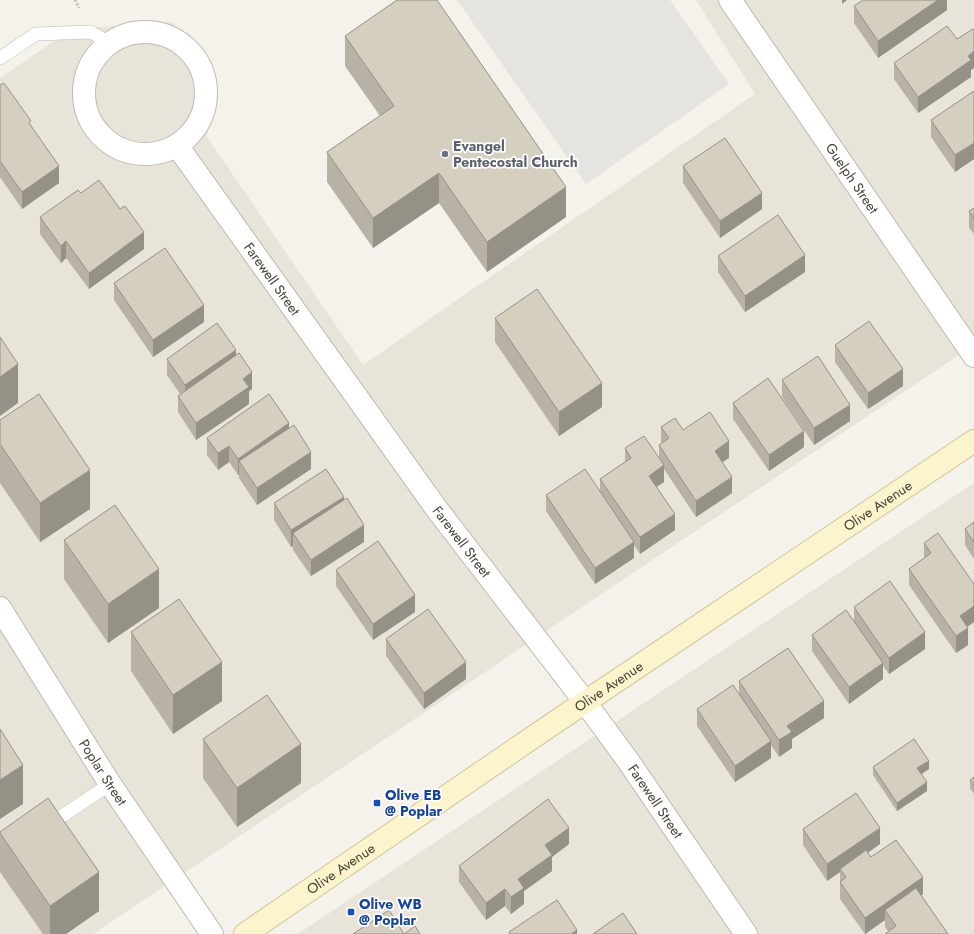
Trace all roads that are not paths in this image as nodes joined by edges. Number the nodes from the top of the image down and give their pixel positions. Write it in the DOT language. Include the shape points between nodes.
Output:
graph roads {
  1 [pos="730,0"];
  2 [pos="109,43"];
  3 [pos="0,58"];
  4 [pos="178,147"];
  5 [pos="974,356"];
  6 [pos="974,441"];
  7 [pos="0,608"];
  8 [pos="585,702"];
  9 [pos="110,784"];
  10 [pos="39,832"];
  11 [pos="212,934"];
  12 [pos="245,934"];
  13 [pos="746,934"];
  1 -- 5 [label="street, Guelph Street"];
  2 -- 3 [label="lane" via="91,32 36,34"];
  2 -- 4 [label="street" via="95,58 86,76 84,97 88,116 100,134 116,147 135,154 155,154"];
  2 -- 4 [label="street" via="127,34 147,31 166,35 184,45 197,60 205,78 207,98 202,117 191,134"];
  4 -- 8 [label="street, Farewell Street" via="431,501"];
  6 -- 8 [label="main road, Olive Avenue"];
  7 -- 9 [label="street, Poplar Street"];
  8 -- 12 [label="main road, Olive Avenue"];
  8 -- 13 [label="street, Farewell Street"];
  9 -- 10 [label="lane"];
  9 -- 11 [label="street, Poplar Street"];
}
